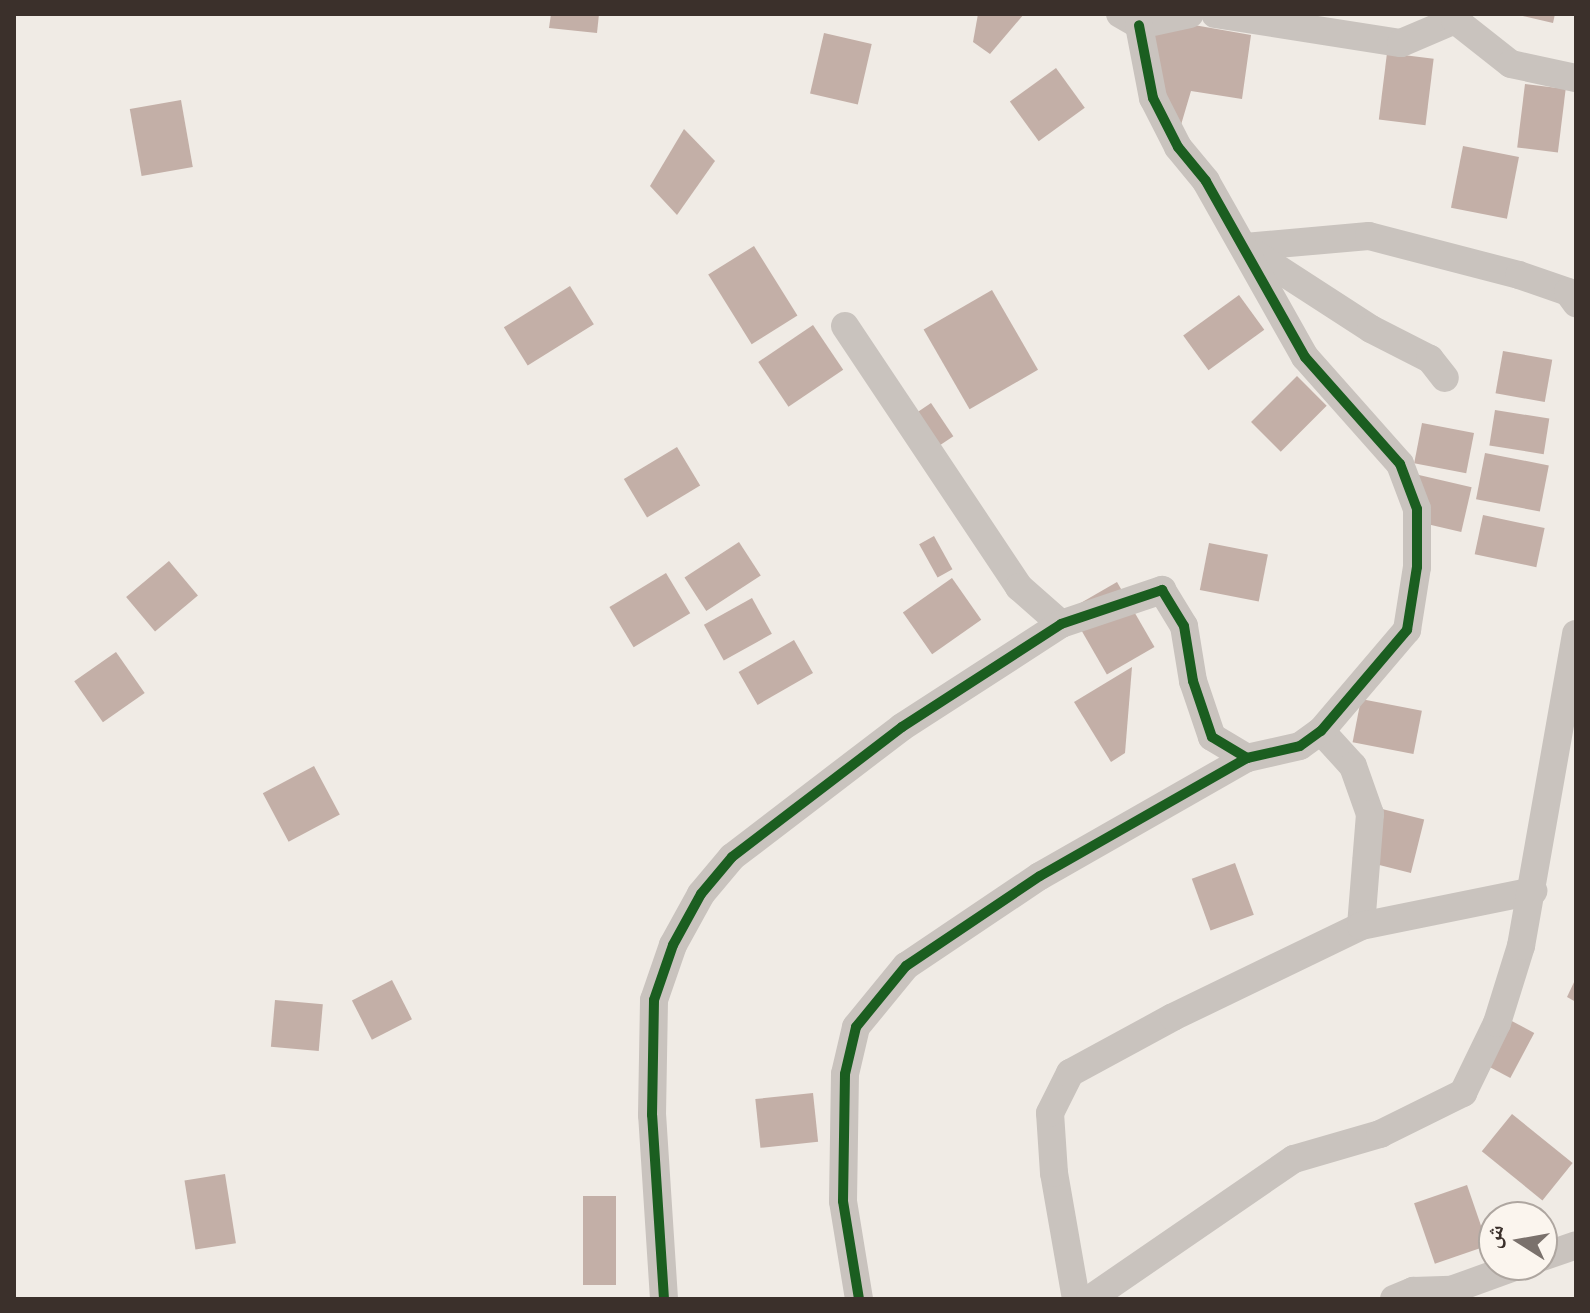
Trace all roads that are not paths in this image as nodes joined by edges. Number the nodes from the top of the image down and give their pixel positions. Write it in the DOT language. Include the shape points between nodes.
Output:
graph roads {
  1 [pos="1190,14"];
  2 [pos="1215,14"];
  3 [pos="1455,17"];
  4 [pos="1130,19"];
  5 [pos="1576,78"];
  6 [pos="1245,247"];
  7 [pos="1576,303"];
  8 [pos="845,326"];
  9 [pos="1445,378"];
  10 [pos="1061,624"];
  11 [pos="1576,634"];
  12 [pos="1321,731"];
  13 [pos="1247,758"];
  14 [pos="1533,891"];
  15 [pos="1361,926"];
  16 [pos="1478,1280"];
  17 [pos="664,1299"];
  18 [pos="859,1299"];
  19 [pos="1076,1299"];
  20 [pos="1090,1299"];
  21 [pos="1394,1299"];
  1 -- 4 [label="street"];
  2 -- 3 [label="street" via="1401,43"];
  3 -- 5 [label="street" via="1511,64"];
  4 -- 6 [label="street" via="1153,98 1178,147"];
  6 -- 7 [label="street" via="1369,236 1519,275 1568,292"];
  6 -- 9 [label="street" via="1371,329 1430,359"];
  6 -- 12 [label="street" via="1305,357 1400,464 1417,509 1417,567 1407,630"];
  8 -- 10 [label="street" via="1019,587"];
  10 -- 13 [label="street" via="1162,590 1184,626 1193,681 1212,737"];
  10 -- 17 [label="street" via="902,727 773,820 701,894 673,945 654,1000 652,1115"];
  11 -- 14 [label="street"];
  12 -- 13 [label="street" via="1300,746"];
  12 -- 15 [label="street" via="1353,766 1370,814"];
  13 -- 18 [label="street" via="1040,876 906,966 856,1027 845,1074 843,1201"];
  14 -- 15 [label="street"];
  14 -- 20 [label="street" via="1497,1023 1463,1093 1380,1134 1294,1159"];
  15 -- 19 [label="street" via="1070,1073 1050,1113 1054,1173"];
  16 -- 21 [label="street"];
}
